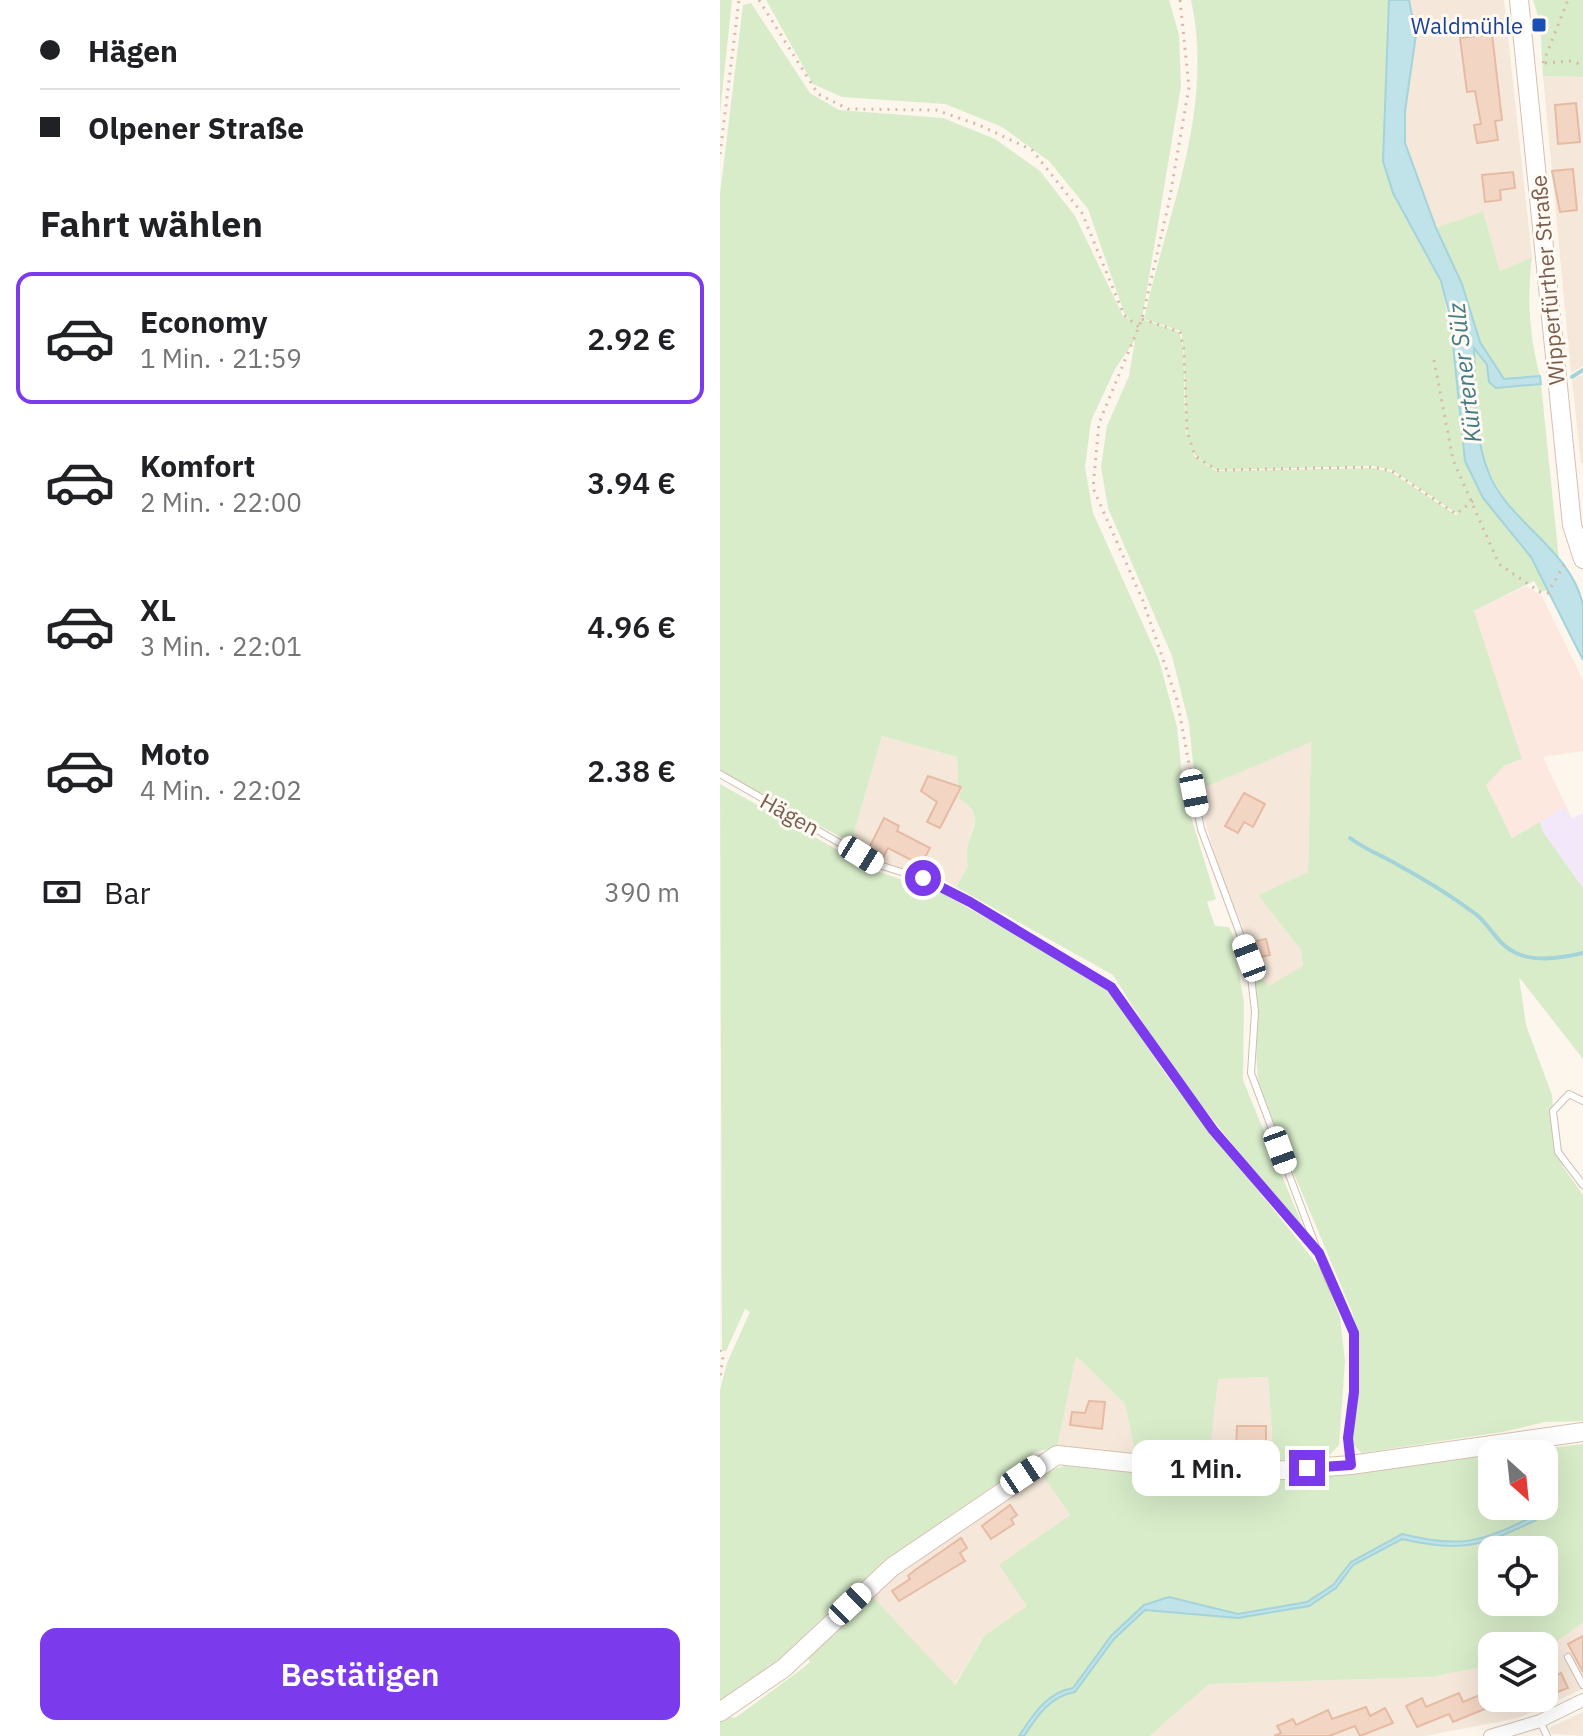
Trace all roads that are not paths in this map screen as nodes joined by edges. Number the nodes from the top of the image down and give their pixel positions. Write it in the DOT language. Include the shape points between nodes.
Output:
graph roads {
  1 [pos="1519,0"];
  2 [pos="1574,562"];
  3 [pos="720,774"];
  4 [pos="1194,793"];
  5 [pos="1583,1101"];
  6 [pos="1583,1185"];
  7 [pos="1319,1253"];
  8 [pos="1583,1432"];
  9 [pos="1351,1465"];
  10 [pos="1568,1657"];
  11 [pos="1583,1685"];
  12 [pos="1583,1700"];
  13 [pos="720,1712"];
  14 [pos="1540,1721"];
  15 [pos="1490,1736"];
  16 [pos="1547,1736"];
  1 -- 2 [label="street, Wipperfürther Straße" via="1534,64"];
  3 -- 7 [label="lane, Hägen" via="876,864 933,882 970,902 1111,987 1213,1130"];
  4 -- 7 [label="lane, Hägen" via="1201,829 1249,958 1255,1012 1251,1073"];
  5 -- 6 [label="lane" via="1569,1094 1553,1111 1558,1152"];
  7 -- 9 [label="lane, Hägen" via="1354,1333"];
  8 -- 9 [label="street"];
  9 -- 13 [label="street" via="1209,1471 1057,1455 892,1567 784,1668"];
  10 -- 11 [label="lane"];
  12 -- 14 [label="street"];
  14 -- 15 [label="street"];
  14 -- 16 [label="lane"];
}
